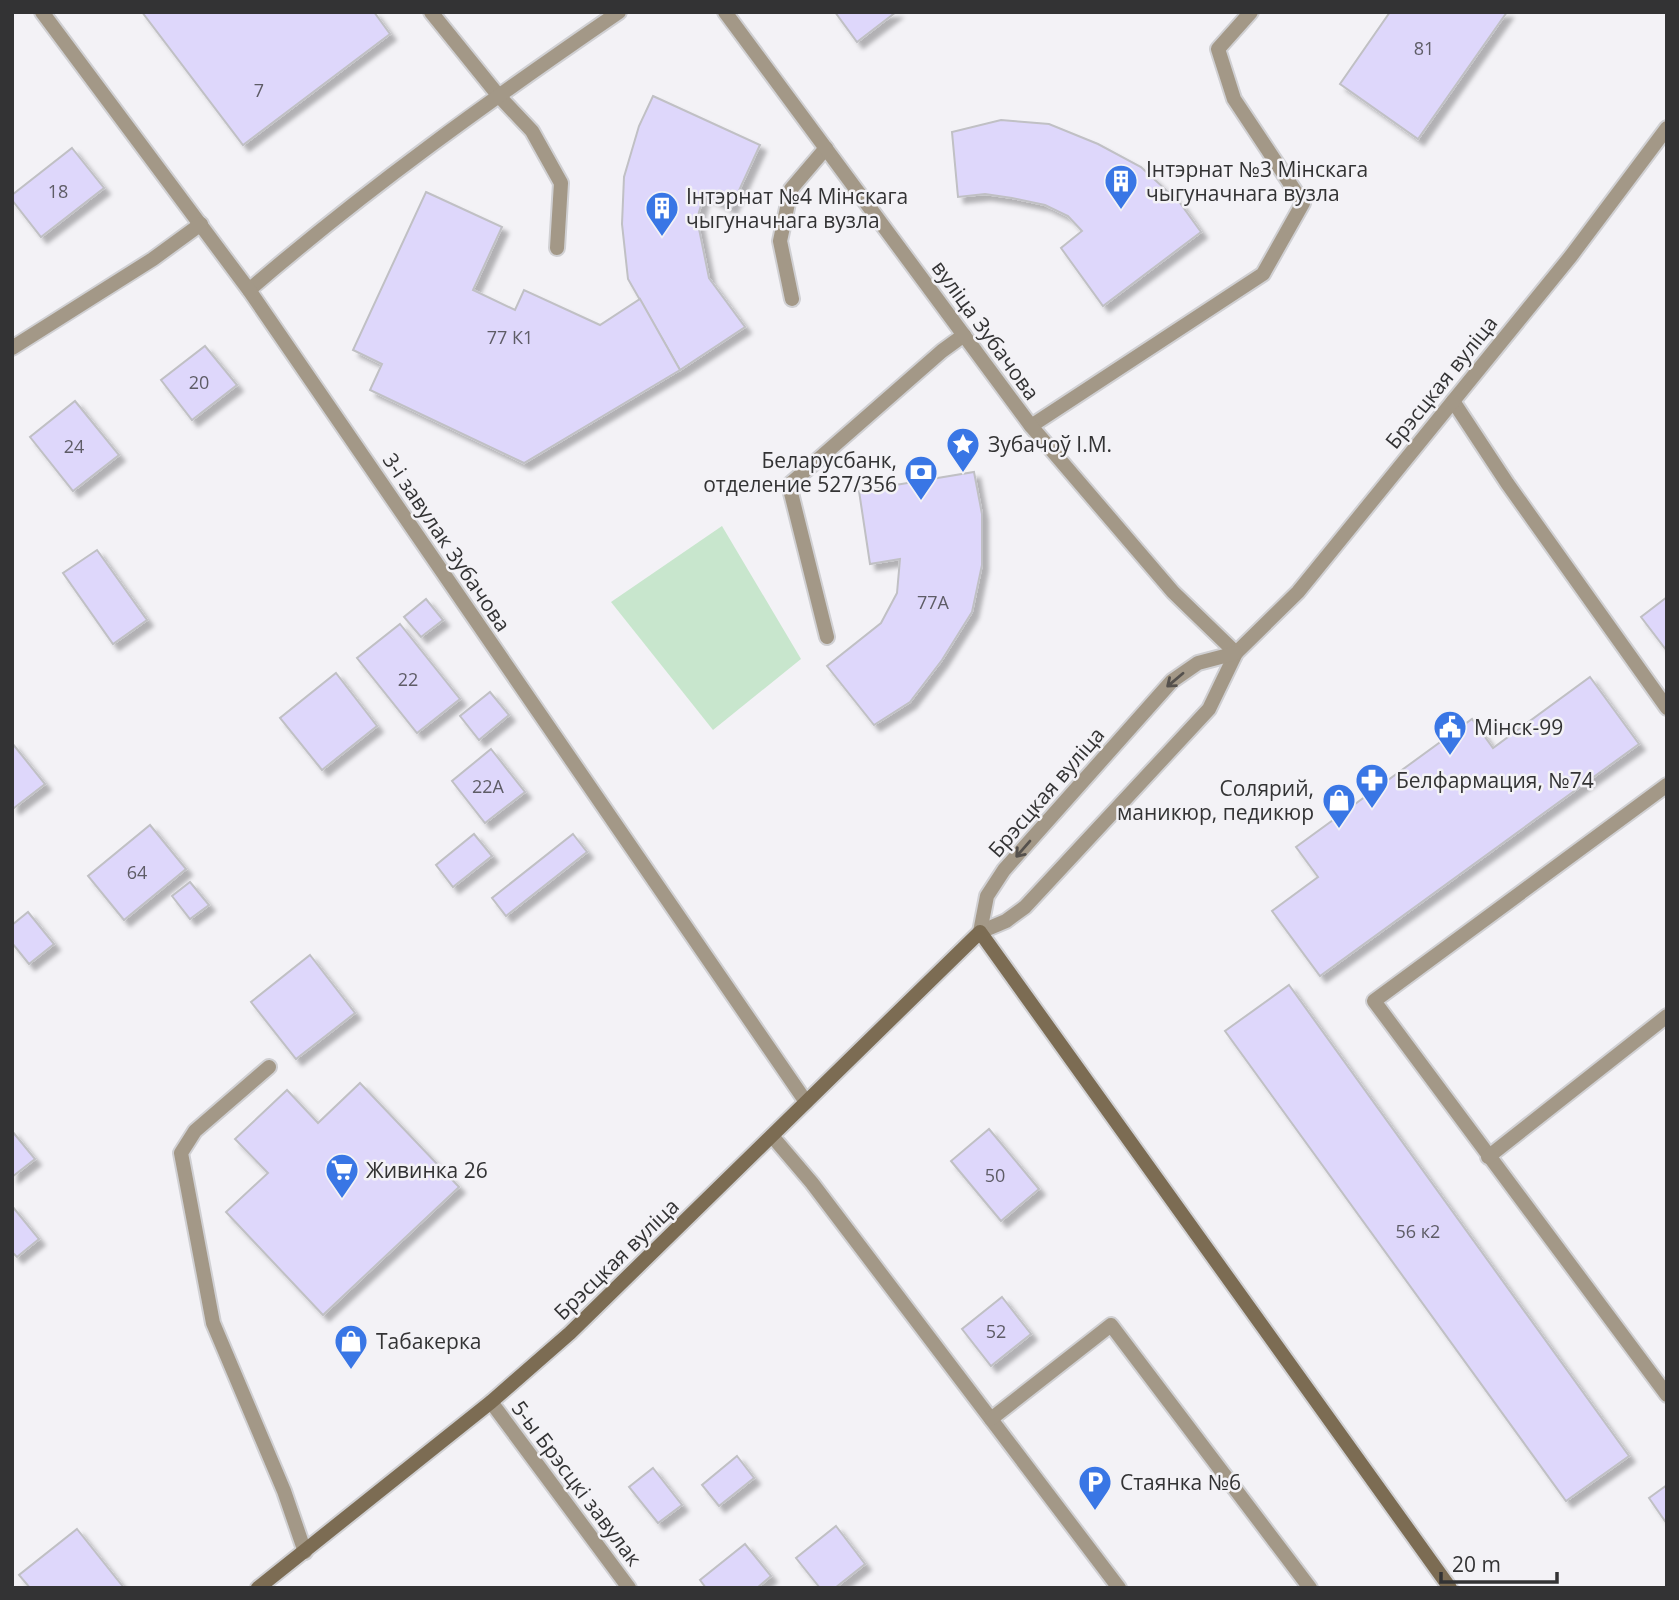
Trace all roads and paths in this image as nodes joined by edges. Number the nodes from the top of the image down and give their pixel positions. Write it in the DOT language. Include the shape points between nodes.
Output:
graph roads {
  1 [pos="42,12"];
  2 [pos="432,12"];
  3 [pos="619,12"];
  4 [pos="725,12"];
  5 [pos="1251,12"];
  6 [pos="498,95"];
  7 [pos="1667,128"];
  8 [pos="826,148"];
  9 [pos="201,224"];
  10 [pos="557,248"];
  11 [pos="249,290"];
  12 [pos="792,299"];
  13 [pos="964,335"];
  14 [pos="12,348"];
  15 [pos="1453,401"];
  16 [pos="1031,426"];
  17 [pos="827,637"];
  18 [pos="1236,653"];
  19 [pos="1667,708"];
  20 [pos="1667,785"];
  21 [pos="980,932"];
  22 [pos="1667,1016"];
  23 [pos="269,1067"];
  24 [pos="806,1102"];
  25 [pos="772,1136"];
  26 [pos="1488,1157"];
  27 [pos="1667,1395"];
  28 [pos="491,1402"];
  29 [pos="991,1419"];
  30 [pos="305,1552"];
  31 [pos="258,1588"];
  32 [pos="629,1588"];
  33 [pos="1119,1588"];
  34 [pos="1310,1588"];
  35 [pos="1450,1588"];
  1 -- 9 [label="street, 3-і завулак Зубачова"];
  2 -- 6 [label="street"];
  3 -- 6 [label="street"];
  4 -- 8 [label="street, вуліца Зубачова"];
  5 -- 16 [label="street" via="1218,49 1234,99 1303,203 1263,274"];
  6 -- 10 [label="street" via="533,131 561,183"];
  6 -- 11 [label="street"];
  7 -- 15 [label="street, Брэсцкая вуліца"];
  8 -- 12 [label="street" via="791,189 780,241"];
  8 -- 13 [label="street, вуліца Зубачова"];
  9 -- 11 [label="street, 3-і завулак Зубачова"];
  9 -- 14 [label="street"];
  11 -- 24 [label="street, 3-і завулак Зубачова"];
  13 -- 16 [label="street, вуліца Зубачова"];
  13 -- 17 [label="street" via="789,485"];
  15 -- 18 [label="street, Брэсцкая вуліца" via="1298,592"];
  15 -- 19 [label="street"];
  16 -- 18 [label="street, вуліца Зубачова" via="1173,592"];
  18 -- 21 [label="street, Брэсцкая вуліца" via="1209,709 1025,907"];
  18 -- 21 [label="street, Брэсцкая вуліца, one-way" via="1198,663 1172,681 1004,870 988,896"];
  20 -- 26 [label="street" via="1374,1001"];
  21 -- 24 [label="street, Брэсцкая вуліца"];
  21 -- 35 [label="street"];
  22 -- 26 [label="street"];
  23 -- 30 [label="street" via="195,1131 181,1153 213,1323"];
  24 -- 25 [label="street, Брэсцкая вуліца"];
  25 -- 28 [label="street, Брэсцкая вуліца" via="570,1333"];
  25 -- 29 [label="street"];
  26 -- 27 [label="street"];
  28 -- 30 [label="street, Брэсцкая вуліца"];
  28 -- 32 [label="street, 5-ы Брэсцкі завулак"];
  29 -- 33 [label="street"];
  29 -- 34 [label="street" via="1111,1325"];
  30 -- 31 [label="street, Брэсцкая вуліца"];
}
